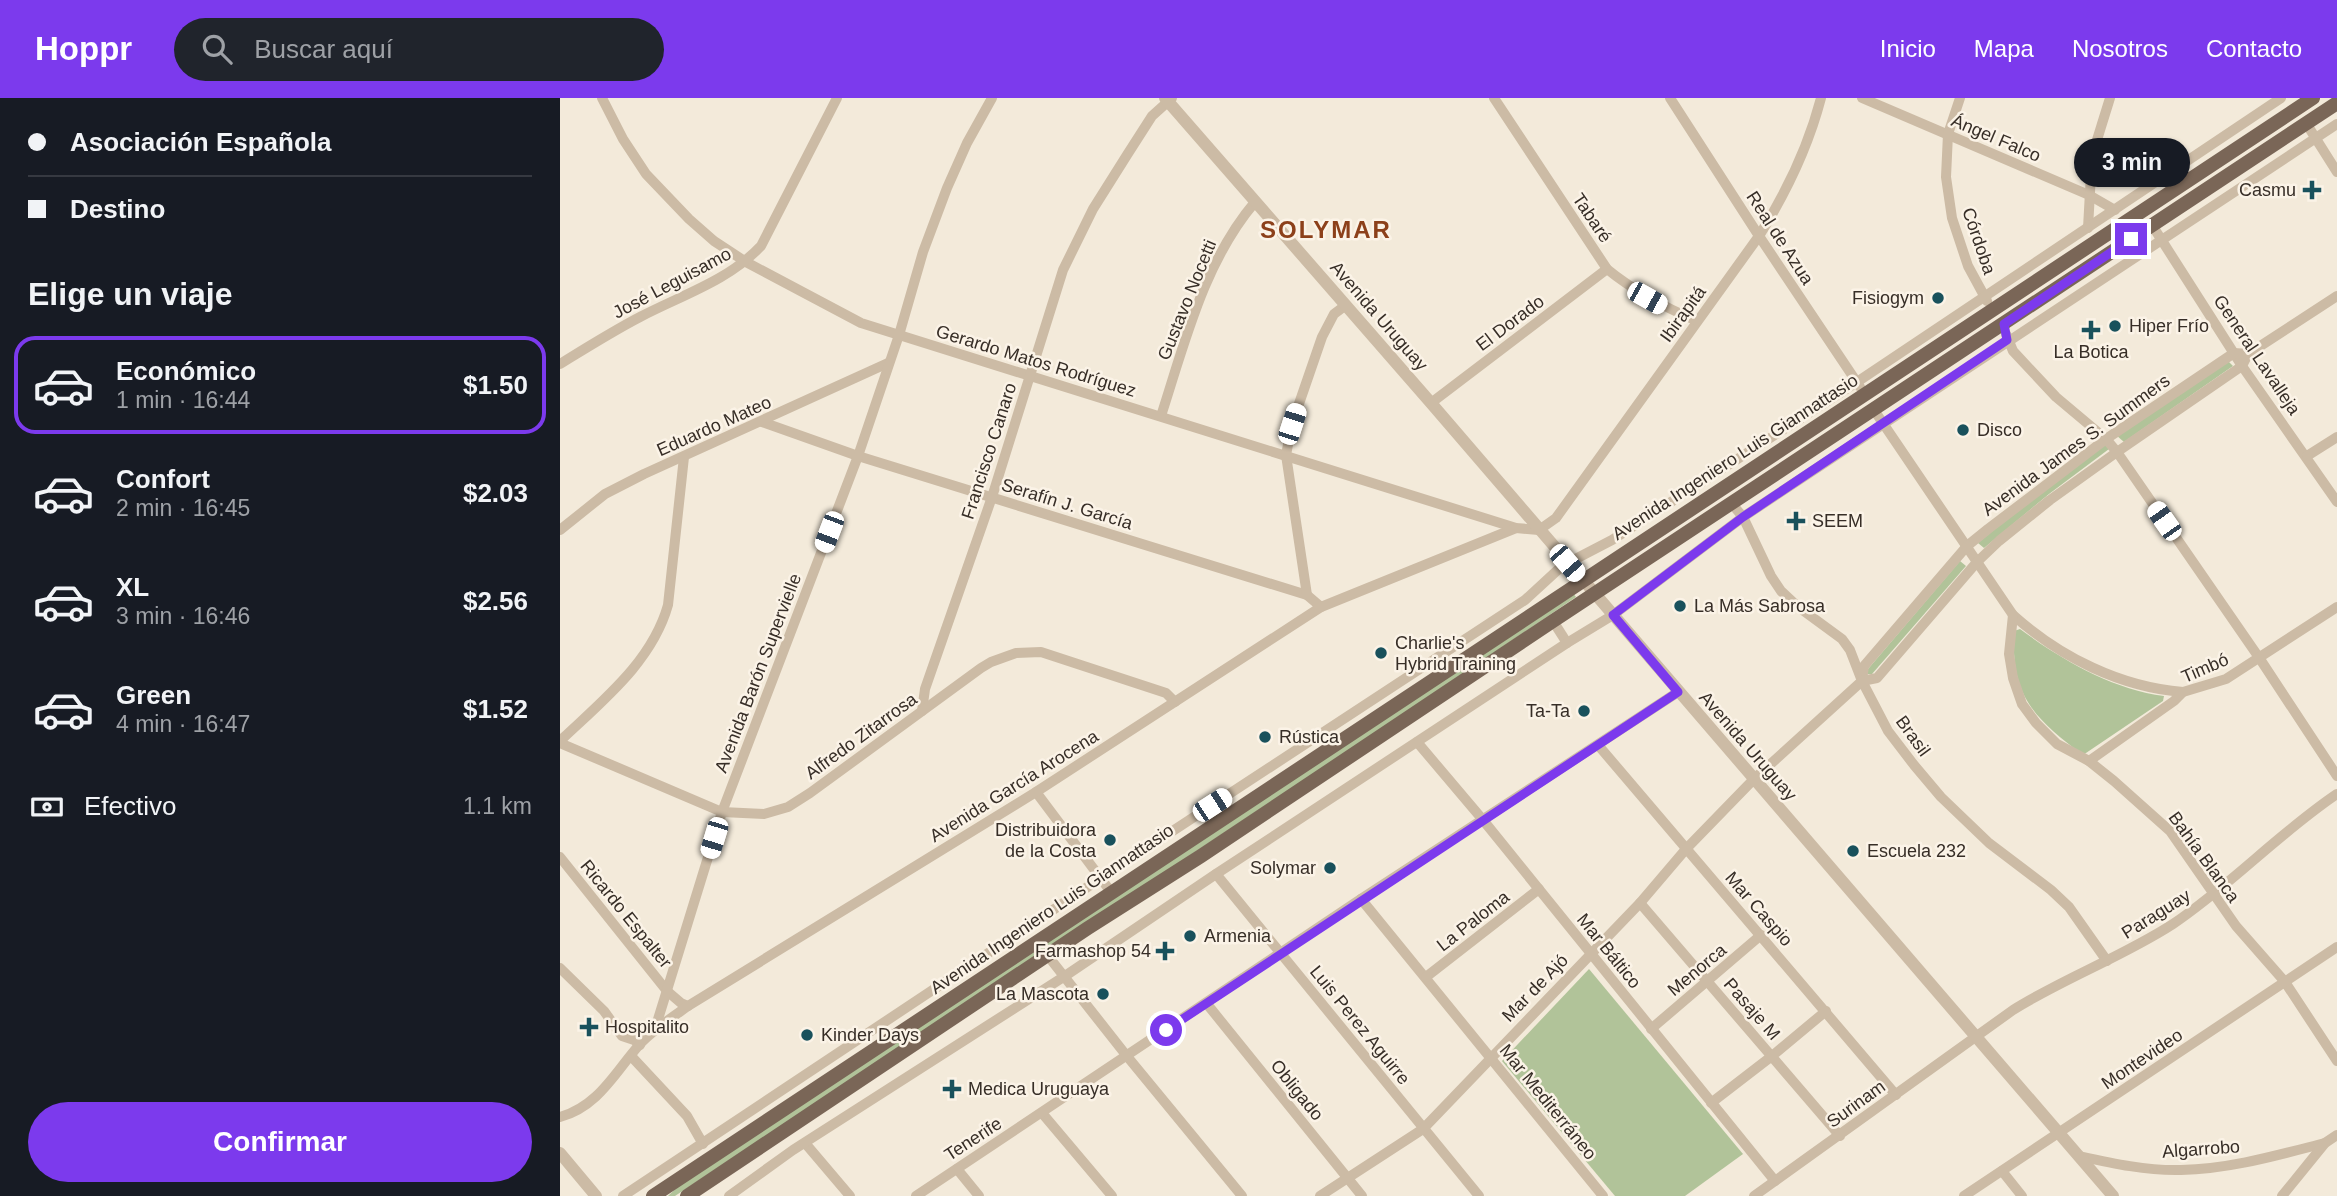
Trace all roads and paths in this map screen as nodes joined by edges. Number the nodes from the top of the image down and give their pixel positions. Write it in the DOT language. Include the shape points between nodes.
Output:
graph roads {
  1 [pos="602,98"];
  2 [pos="837,98"];
  3 [pos="992,98"];
  4 [pos="1494,98"];
  5 [pos="1670,98"];
  6 [pos="1821,98"];
  7 [pos="1862,98"];
  8 [pos="1960,98"];
  9 [pos="2110,98"];
  10 [pos="2281,98"];
  11 [pos="2313,98"];
  12 [pos="1168,99"];
  13 [pos="2337,103"];
  14 [pos="2305,123"];
  15 [pos="2337,124"];
  16 [pos="1948,134"];
  17 [pos="2315,138"];
  18 [pos="2337,172"];
  19 [pos="2089,195"];
  20 [pos="1255,202"];
  21 [pos="2115,210"];
  22 [pos="2152,225"];
  23 [pos="2088,228"];
  24 [pos="1759,236"];
  25 [pos="2162,238"];
  26 [pos="746,262"];
  27 [pos="1607,269"];
  28 [pos="2337,296"];
  29 [pos="1983,297"];
  30 [pos="1346,305"];
  31 [pos="1993,309"];
  32 [pos="1697,321"];
  33 [pos="2004,324"];
  34 [pos="899,335"];
  35 [pos="2007,340"];
  36 [pos="2234,353"];
  37 [pos="2248,354"];
  38 [pos="888,363"];
  39 [pos="560,364"];
  40 [pos="2242,366"];
  41 [pos="1030,375"];
  42 [pos="1861,388"];
  43 [pos="1432,403"];
  44 [pos="1874,410"];
  45 [pos="1161,416"];
  46 [pos="762,422"];
  47 [pos="1884,424"];
  48 [pos="2337,437"];
  49 [pos="2106,439"];
  50 [pos="2117,452"];
  51 [pos="1286,455"];
  52 [pos="858,456"];
  53 [pos="2307,456"];
  54 [pos="684,457"];
  55 [pos="992,497"];
  56 [pos="2337,502"];
  57 [pos="1732,504"];
  58 [pos="1743,517"];
  59 [pos="1516,528"];
  60 [pos="560,530"];
  61 [pos="1539,530"];
  62 [pos="1967,546"];
  63 [pos="1977,562"];
  64 [pos="1567,563"];
  65 [pos="1583,581"];
  66 [pos="1307,595"];
  67 [pos="1594,595"];
  68 [pos="1321,607"];
  69 [pos="2337,607"];
  70 [pos="1613,615"];
  71 [pos="2013,615"];
  72 [pos="1553,621"];
  73 [pos="1567,643"];
  74 [pos="2260,659"];
  75 [pos="1862,681"];
  76 [pos="1678,692"];
  77 [pos="2183,692"];
  78 [pos="1175,702"];
  79 [pos="922,711"];
  80 [pos="560,742"];
  81 [pos="1417,742"];
  82 [pos="1598,745"];
  83 [pos="2089,761"];
  84 [pos="2337,776"];
  85 [pos="1754,779"];
  86 [pos="1036,792"];
  87 [pos="2337,794"];
  88 [pos="722,812"];
  89 [pos="1483,820"];
  90 [pos="1686,849"];
  91 [pos="560,858"];
  92 [pos="1216,874"];
  93 [pos="1101,878"];
  94 [pos="1539,889"];
  95 [pos="1111,892"];
  96 [pos="2213,896"];
  97 [pos="1361,899"];
  98 [pos="1640,903"];
  99 [pos="1762,936"];
  100 [pos="2337,947"];
  101 [pos="1281,953"];
  102 [pos="1591,953"];
  103 [pos="1048,956"];
  104 [pos="2107,961"];
  105 [pos="560,968"];
  106 [pos="1065,976"];
  107 [pos="1426,977"];
  108 [pos="1708,982"];
  109 [pos="2285,982"];
  110 [pos="667,991"];
  111 [pos="1207,1004"];
  112 [pos="688,1006"];
  113 [pos="1826,1011"];
  114 [pos="1651,1028"];
  115 [pos="655,1030"];
  116 [pos="1976,1038"];
  117 [pos="640,1045"];
  118 [pos="1126,1055"];
  119 [pos="631,1056"];
  120 [pos="1772,1056"];
  121 [pos="1491,1057"];
  122 [pos="2337,1061"];
  123 [pos="1896,1095"];
  124 [pos="1711,1103"];
  125 [pos="1042,1113"];
  126 [pos="560,1117"];
  127 [pos="1423,1129"];
  128 [pos="2059,1133"];
  129 [pos="2337,1135"];
  130 [pos="1840,1136"];
  131 [pos="805,1143"];
  132 [pos="2325,1143"];
  133 [pos="703,1144"];
  134 [pos="560,1153"];
  135 [pos="2078,1156"];
  136 [pos="957,1169"];
  137 [pos="2002,1171"];
  138 [pos="1347,1178"];
  139 [pos="1775,1181"];
  140 [pos="2287,1194"];
  141 [pos="596,1196"];
  142 [pos="623,1196"];
  143 [pos="653,1196"];
  144 [pos="687,1196"];
  145 [pos="729,1196"];
  146 [pos="850,1196"];
  147 [pos="916,1196"];
  148 [pos="979,1196"];
  149 [pos="1112,1196"];
  150 [pos="1242,1196"];
  151 [pos="1320,1196"];
  152 [pos="1362,1196"];
  153 [pos="1479,1196"];
  154 [pos="1602,1196"];
  155 [pos="1754,1196"];
  156 [pos="1964,1196"];
  157 [pos="2022,1196"];
  158 [pos="2113,1196"];
  1 -- 26 [label="street, Gerardo Matos Rodríguez" via="646,174 698,227"];
  2 -- 26 [label="street, José Leguisamo" via="761,246"];
  3 -- 34 [label="street, Avenida Barón Supervielle" via="947,188"];
  4 -- 27 [label="street, Tabaré"];
  5 -- 24 [label="street, Real de Azua"];
  6 -- 24 [label="street, Ibirapitá" via="1800,160"];
  7 -- 16 [label="street, Ángel Falco"];
  8 -- 16 [label="street, Córdoba"];
  9 -- 19 [label="street" via="2092,156"];
  10 -- 21 [label="street, Avenida Ingeniero Luis Giannattasio"];
  11 -- 31 [label="main road, Avenida Ingeniero Luis Giannattasio"];
  12 -- 20 [label="street, Avenida Uruguay"];
  12 -- 41 [label="street, Francisco Canaro" via="1152,116 1087,221 1063,270"];
  13 -- 14 [label="main road, Avenida Ingeniero Luis Giannattasio"];
  14 -- 17 [label="street"];
  14 -- 22 [label="main road, Avenida Ingeniero Luis Giannattasio"];
  15 -- 17 [label="street"];
  16 -- 19 [label="street, Ángel Falco"];
  16 -- 29 [label="street, Córdoba" via="1946,177 1952,218"];
  17 -- 18 [label="street"];
  17 -- 25 [label="street"];
  19 -- 21 [label="street, Ángel Falco"];
  19 -- 23 [label="street"];
  20 -- 30 [label="street, Avenida Uruguay"];
  20 -- 45 [label="street, Gustavo Nocetti" via="1220,252"];
  21 -- 23 [label="street, Avenida Ingeniero Luis Giannattasio"];
  22 -- 25 [label="street, General Lavalleja"];
  22 -- 33 [label="main road, Avenida Ingeniero Luis Giannattasio"];
  23 -- 29 [label="street, Avenida Ingeniero Luis Giannattasio"];
  24 -- 32 [label="street, Ibirapitá"];
  24 -- 42 [label="street, Real de Azua"];
  25 -- 35 [label="street"];
  25 -- 36 [label="street, General Lavalleja"];
  26 -- 34 [label="street, Gerardo Matos Rodríguez" via="861,323"];
  26 -- 39 [label="street, José Leguisamo"];
  27 -- 32 [label="street, Tabaré" via="1630,288"];
  27 -- 43 [label="street, El Dorado"];
  28 -- 37 [label="street"];
  29 -- 31 [label="street, Córdoba"];
  29 -- 42 [label="street, Avenida Ingeniero Luis Giannattasio"];
  30 -- 43 [label="street, Avenida Uruguay"];
  30 -- 51 [label="street" via="1334,314 1318,348"];
  31 -- 42 [label="main road, Avenida Ingeniero Luis Giannattasio"];
  32 -- 61 [label="street, Ibirapitá" via="1556,518"];
  33 -- 35 [label="street"];
  33 -- 44 [label="main road, Avenida Ingeniero Luis Giannattasio"];
  34 -- 38 [label="street, Avenida Barón Supervielle"];
  34 -- 41 [label="street, Gerardo Matos Rodríguez"];
  35 -- 47 [label="street"];
  35 -- 49 [label="street" via="2056,397"];
  36 -- 37 [label="street"];
  36 -- 40 [label="street, General Lavalleja"];
  36 -- 49 [label="street, Avenida James S. Summers"];
  37 -- 40 [label="street, Avenida James S. Summers"];
  38 -- 46 [label="street, Eduardo Mateo"];
  38 -- 52 [label="street, Avenida Barón Supervielle"];
  40 -- 50 [label="street, Avenida James S. Summers"];
  40 -- 53 [label="street, General Lavalleja"];
  41 -- 45 [label="street, Gerardo Matos Rodríguez"];
  41 -- 55 [label="street, Francisco Canaro"];
  42 -- 64 [label="street, Avenida Ingeniero Luis Giannattasio"];
  42 -- 65 [label="main road, Avenida Ingeniero Luis Giannattasio"];
  43 -- 61 [label="street, Avenida Uruguay"];
  44 -- 47 [label="street"];
  44 -- 57 [label="main road, Avenida Ingeniero Luis Giannattasio"];
  45 -- 51 [label="street, Gerardo Matos Rodríguez"];
  46 -- 52 [label="street, Serafín J. García"];
  46 -- 54 [label="street, Eduardo Mateo"];
  47 -- 58 [label="street"];
  47 -- 62 [label="street"];
  48 -- 53 [label="street"];
  49 -- 50 [label="street"];
  49 -- 62 [label="street, Avenida James S. Summers"];
  50 -- 63 [label="street, Avenida James S. Summers" via="2050,500"];
  50 -- 74 [label="street"];
  51 -- 59 [label="street, Gerardo Matos Rodríguez"];
  51 -- 66 [label="street"];
  52 -- 55 [label="street, Serafín J. García"];
  52 -- 88 [label="street, Avenida Barón Supervielle"];
  53 -- 56 [label="street, General Lavalleja"];
  54 -- 60 [label="street, Eduardo Mateo" via="605,494"];
  54 -- 80 [label="street" via="663,625 652,646 616,687"];
  55 -- 66 [label="street, Serafín J. García"];
  55 -- 79 [label="street, Francisco Canaro" via="925,689"];
  57 -- 58 [label="street, Brasil"];
  57 -- 67 [label="main road, Avenida Ingeniero Luis Giannattasio"];
  58 -- 70 [label="street"];
  58 -- 75 [label="street, Brasil" via="1781,591 1842,639"];
  59 -- 61 [label="street, Gerardo Matos Rodríguez"];
  59 -- 68 [label="street, Avenida García Arocena"];
  61 -- 64 [label="street, Avenida Uruguay"];
  62 -- 63 [label="street"];
  62 -- 75 [label="street, Avenida James S. Summers" via="1864,666"];
  63 -- 71 [label="street"];
  63 -- 75 [label="street, Avenida James S. Summers" via="1877,678"];
  64 -- 65 [label="street, Avenida Uruguay"];
  64 -- 93 [label="street, Avenida Ingeniero Luis Giannattasio" via="1525,600"];
  65 -- 67 [label="street, Avenida Uruguay"];
  65 -- 95 [label="main road, Avenida Ingeniero Luis Giannattasio"];
  66 -- 68 [label="street, Serafín J. García"];
  67 -- 70 [label="street, Avenida Uruguay"];
  67 -- 72 [label="main road, Avenida Ingeniero Luis Giannattasio"];
  68 -- 78 [label="street, Avenida García Arocena"];
  69 -- 74 [label="street, Timbó"];
  70 -- 73 [label="street"];
  70 -- 76 [label="street, Avenida Uruguay"];
  71 -- 77 [label="street" via="2052,645 2104,673 2134,685"];
  71 -- 83 [label="street, Bahía Blanca" via="2012,678 2022,704 2057,744"];
  72 -- 73 [label="street"];
  72 -- 103 [label="main road, Avenida Ingeniero Luis Giannattasio"];
  73 -- 81 [label="street"];
  74 -- 77 [label="street, Timbó" via="2226,679"];
  74 -- 84 [label="street"];
  75 -- 85 [label="street, Avenida James S. Summers"];
  75 -- 104 [label="street, Brasil" via="1888,731 1941,797 1989,843 2069,906"];
  76 -- 82 [label="street, Tenerife"];
  76 -- 85 [label="street, Avenida Uruguay"];
  77 -- 83 [label="street, Timbó"];
  78 -- 79 [label="street, Alfredo Zitarrosa" via="1166,693 1053,654 1029,652 991,662"];
  78 -- 86 [label="street, Avenida García Arocena"];
  79 -- 88 [label="street, Alfredo Zitarrosa" via="788,807 764,814"];
  80 -- 88 [label="street, Alfredo Zitarrosa"];
  81 -- 89 [label="street, Mar Báltico"];
  81 -- 92 [label="street"];
  82 -- 89 [label="street, Tenerife"];
  82 -- 90 [label="street, Mar Caspio"];
  83 -- 96 [label="street, Bahía Blanca" via="2170,831"];
  85 -- 90 [label="street, Mar de Ajó"];
  85 -- 116 [label="street, Avenida Uruguay"];
  86 -- 93 [label="street"];
  86 -- 112 [label="street, Avenida García Arocena"];
  87 -- 96 [label="street, Paraguay" via="2290,828"];
  88 -- 110 [label="street, Avenida Barón Supervielle"];
  89 -- 94 [label="street, Mar Báltico"];
  89 -- 97 [label="street, Tenerife"];
  90 -- 98 [label="street, Mar de Ajó"];
  90 -- 99 [label="street, Mar Caspio"];
  91 -- 110 [label="street, Ricardo Espalter"];
  92 -- 101 [label="street, Luis Perez Aguirre"];
  92 -- 106 [label="street"];
  93 -- 95 [label="street"];
  93 -- 133 [label="street, Avenida Ingeniero Luis Giannattasio"];
  94 -- 102 [label="street, Mar Báltico"];
  94 -- 107 [label="street, La Paloma"];
  95 -- 143 [label="main road, Avenida Ingeniero Luis Giannattasio"];
  96 -- 104 [label="street, Paraguay"];
  96 -- 109 [label="street, Bahía Blanca"];
  97 -- 101 [label="street, Tenerife"];
  97 -- 107 [label="street, Mar Mediterráneo"];
  98 -- 102 [label="street, Mar de Ajó"];
  98 -- 108 [label="street, Pasaje M"];
  99 -- 108 [label="street, Menorca"];
  99 -- 113 [label="street, Mar Caspio"];
  100 -- 109 [label="street, Montevideo"];
  101 -- 111 [label="street, Tenerife"];
  101 -- 127 [label="street, Luis Perez Aguirre"];
  102 -- 114 [label="street, Mar Báltico"];
  102 -- 121 [label="street, Mar de Ajó"];
  103 -- 106 [label="street"];
  103 -- 144 [label="main road, Avenida Ingeniero Luis Giannattasio"];
  104 -- 116 [label="street, Paraguay" via="2038,995"];
  105 -- 117 [label="street" via="604,1011 622,1036"];
  106 -- 118 [label="street"];
  106 -- 131 [label="street"];
  107 -- 121 [label="street, Mar Mediterráneo"];
  108 -- 114 [label="street, Menorca"];
  108 -- 120 [label="street, Pasaje M"];
  109 -- 122 [label="street, Bahía Blanca"];
  109 -- 128 [label="street, Montevideo"];
  110 -- 112 [label="street, Ricardo Espalter"];
  110 -- 115 [label="street, Avenida Barón Supervielle"];
  111 -- 118 [label="street, Tenerife"];
  111 -- 138 [label="street, Obligado"];
  112 -- 115 [label="street, Avenida García Arocena"];
  113 -- 120 [label="street"];
  113 -- 123 [label="street, Mar Caspio"];
  114 -- 124 [label="street, Mar Báltico"];
  115 -- 117 [label="street, Avenida García Arocena"];
  116 -- 123 [label="street, Surinam"];
  116 -- 128 [label="street, Avenida Uruguay"];
  117 -- 119 [label="street, Avenida García Arocena"];
  118 -- 125 [label="street, Tenerife"];
  118 -- 150 [label="street"];
  119 -- 126 [label="street, Avenida García Arocena" via="600,1093"];
  119 -- 133 [label="street" via="687,1116"];
  120 -- 124 [label="street"];
  120 -- 130 [label="street, Pasaje M"];
  121 -- 127 [label="street, Mar de Ajó"];
  121 -- 154 [label="street, Mar Mediterráneo"];
  123 -- 130 [label="street, Surinam"];
  124 -- 139 [label="street, Mar Báltico"];
  125 -- 136 [label="street, Tenerife"];
  125 -- 149 [label="street"];
  127 -- 138 [label="street, Mar de Ajó"];
  127 -- 153 [label="street, Luis Perez Aguirre"];
  128 -- 135 [label="street, Avenida Uruguay"];
  128 -- 137 [label="street, Montevideo"];
  129 -- 132 [label="street"];
  130 -- 139 [label="street, Surinam"];
  131 -- 145 [label="street"];
  131 -- 146 [label="street"];
  132 -- 135 [label="street, Algarrobo" via="2247,1162 2178,1170"];
  132 -- 140 [label="street"];
  133 -- 142 [label="street, Avenida Ingeniero Luis Giannattasio"];
  134 -- 141 [label="street"];
  135 -- 158 [label="street, Avenida Uruguay"];
  136 -- 147 [label="street, Tenerife"];
  136 -- 148 [label="street"];
  137 -- 156 [label="street, Montevideo"];
  137 -- 157 [label="street"];
  138 -- 151 [label="street, Mar de Ajó"];
  138 -- 152 [label="street, Obligado"];
  139 -- 155 [label="street, Surinam"];
}
